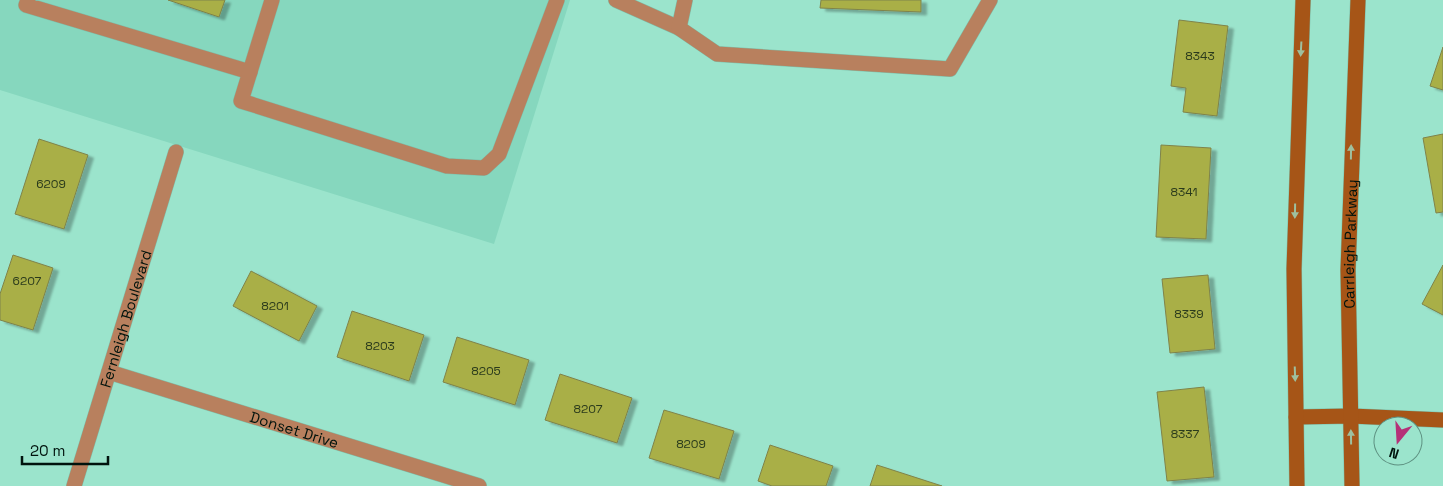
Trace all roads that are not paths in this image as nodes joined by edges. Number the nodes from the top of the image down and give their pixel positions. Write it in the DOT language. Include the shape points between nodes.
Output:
graph roads {
  1 [pos="28,0"];
  2 [pos="272,0"];
  3 [pos="557,0"];
  4 [pos="616,0"];
  5 [pos="685,0"];
  6 [pos="990,0"];
  7 [pos="1303,0"];
  8 [pos="1358,0"];
  9 [pos="646,6"];
  10 [pos="679,28"];
  11 [pos="250,72"];
  12 [pos="176,152"];
  13 [pos="109,372"];
  14 [pos="1351,416"];
  15 [pos="1296,417"];
  16 [pos="1443,420"];
  17 [pos="74,486"];
  18 [pos="479,486"];
  19 [pos="1298,486"];
  20 [pos="1352,486"];
  1 -- 11 [label="street" via="26,5"];
  2 -- 11 [label="street"];
  3 -- 11 [label="street" via="499,154 484,168 446,166 241,101"];
  4 -- 9 [label="street"];
  5 -- 10 [label="street"];
  6 -- 10 [label="street" via="950,69 717,54"];
  7 -- 15 [label="street, one-way" via="1294,269"];
  14 -- 8 [label="street, Carrleigh Parkway, one-way" via="1348,270"];
  9 -- 10 [label="street"];
  12 -- 13 [label="street, Fernleigh Boulevard"];
  13 -- 17 [label="street, Fernleigh Boulevard"];
  13 -- 18 [label="street, Donset Drive"];
  14 -- 15 [label="street"];
  14 -- 16 [label="street"];
  20 -- 14 [label="street, Carrleigh Parkway, one-way"];
  15 -- 19 [label="street"];
}
